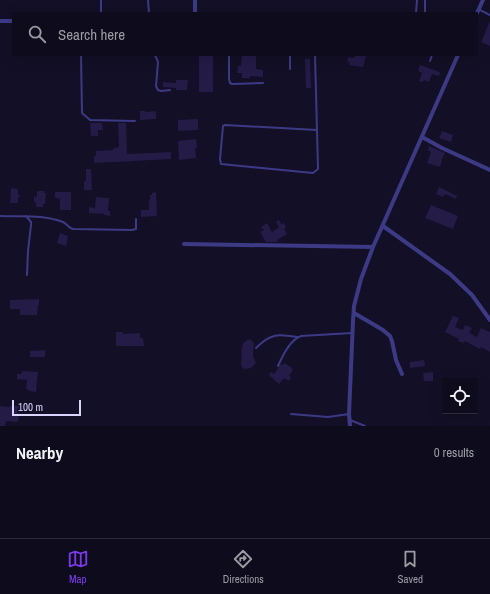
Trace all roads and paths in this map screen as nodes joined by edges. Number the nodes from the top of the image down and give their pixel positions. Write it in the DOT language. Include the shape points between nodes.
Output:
graph roads {
  1 [pos="101,0"];
  2 [pos="148,0"];
  3 [pos="195,0"];
  4 [pos="417,0"];
  5 [pos="425,0"];
  6 [pos="482,0"];
  7 [pos="101,12"];
  8 [pos="148,12"];
  9 [pos="195,12"];
  10 [pos="416,12"];
  11 [pos="425,12"];
  12 [pos="478,12"];
  13 [pos="490,15"];
  14 [pos="0,21"];
  15 [pos="12,21"];
  16 [pos="81,56"];
  17 [pos="155,56"];
  18 [pos="230,56"];
  19 [pos="290,56"];
  20 [pos="315,56"];
  21 [pos="432,56"];
  22 [pos="458,56"];
  23 [pos="430,61"];
  24 [pos="290,69"];
  25 [pos="263,83"];
  26 [pos="170,90"];
  27 [pos="135,120"];
  28 [pos="317,130"];
  29 [pos="422,137"];
  30 [pos="490,170"];
  31 [pos="0,216"];
  32 [pos="26,216"];
  33 [pos="136,219"];
  34 [pos="382,226"];
  35 [pos="184,244"];
  36 [pos="373,247"];
  37 [pos="27,275"];
  38 [pos="354,313"];
  39 [pos="490,320"];
  40 [pos="352,333"];
  41 [pos="298,337"];
  42 [pos="256,348"];
  43 [pos="278,366"];
  44 [pos="402,374"];
  45 [pos="291,414"];
  46 [pos="349,414"];
  47 [pos="350,420"];
  48 [pos="350,426"];
  49 [pos="365,426"];
  1 -- 7 [label="lane"];
  2 -- 8 [label="lane"];
  3 -- 9 [label="street"];
  4 -- 10 [label="lane"];
  5 -- 11 [label="lane"];
  6 -- 12 [label="street"];
  12 -- 13 [label="lane"];
  14 -- 15 [label="street"];
  16 -- 27 [label="lane" via="82,113 90,120"];
  17 -- 26 [label="lane" via="158,62 156,88 161,91"];
  18 -- 25 [label="lane" via="230,83"];
  19 -- 24 [label="lane"];
  20 -- 28 [label="lane"];
  21 -- 23 [label="lane"];
  22 -- 29 [label="street"];
  28 -- 28 [label="lane" via="318,169 313,173 221,164 225,125"];
  29 -- 30 [label="street"];
  29 -- 34 [label="street"];
  31 -- 32 [label="lane"];
  32 -- 33 [label="lane" via="60,221 73,229 132,230 136,229"];
  32 -- 37 [label="lane" via="31,222"];
  34 -- 36 [label="street"];
  34 -- 39 [label="street" via="450,274 472,294"];
  35 -- 36 [label="street"];
  36 -- 38 [label="street" via="357,292"];
  38 -- 40 [label="street"];
  38 -- 44 [label="street" via="390,336"];
  40 -- 41 [label="lane"];
  40 -- 46 [label="street"];
  41 -- 42 [label="lane" via="275,335 268,337"];
  41 -- 43 [label="lane" via="284,353"];
  45 -- 46 [label="lane" via="328,417"];
  46 -- 47 [label="street"];
  47 -- 48 [label="street"];
  47 -- 49 [label="lane"];
}
